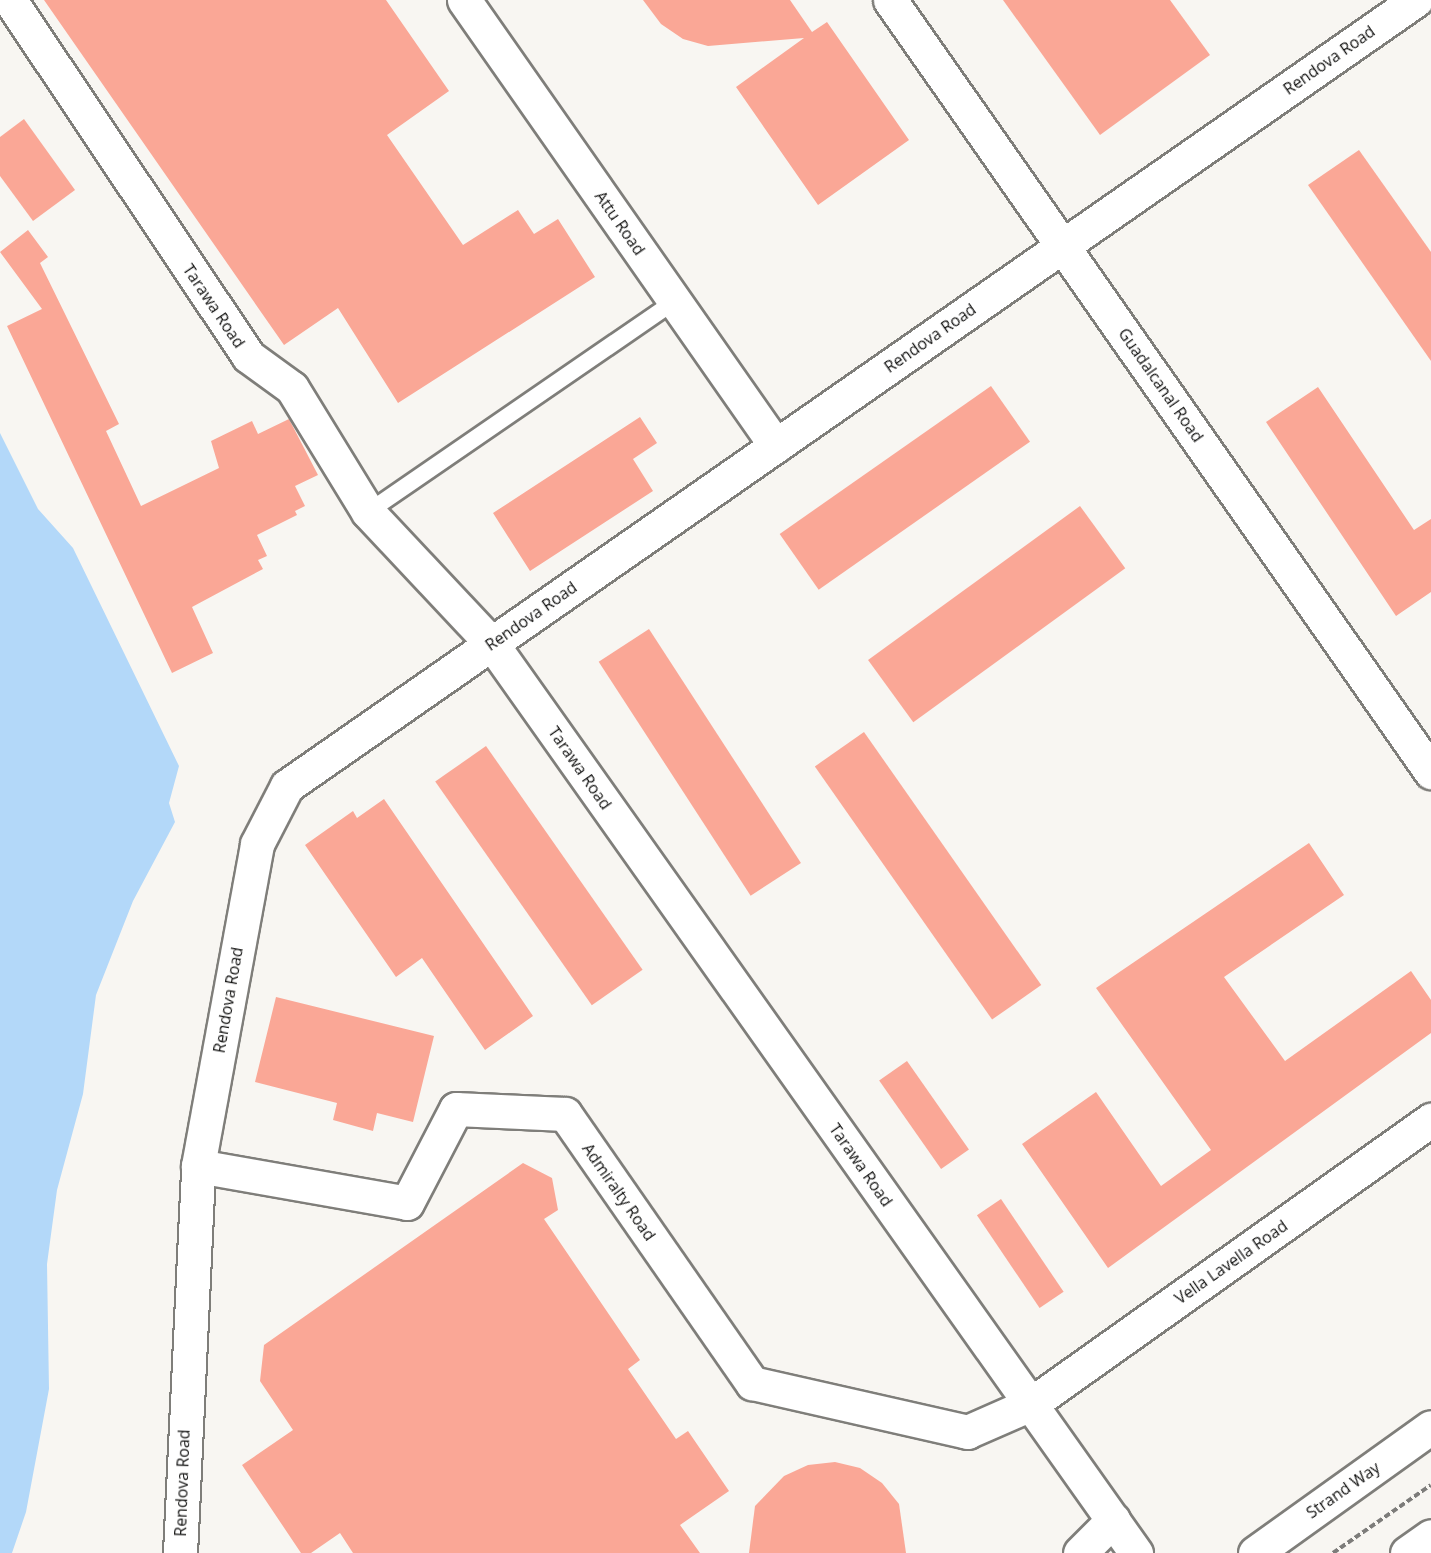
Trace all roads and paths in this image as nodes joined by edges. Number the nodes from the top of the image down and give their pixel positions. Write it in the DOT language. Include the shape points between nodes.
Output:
graph roads {
  1 [pos="10,0"];
  2 [pos="464,0"];
  3 [pos="890,0"];
  4 [pos="1416,0"];
  5 [pos="1062,246"];
  6 [pos="675,301"];
  7 [pos="776,446"];
  8 [pos="368,512"];
  9 [pos="492,644"];
  10 [pos="1431,772"];
  11 [pos="1431,1120"];
  12 [pos="198,1166"];
  13 [pos="1030,1404"];
  14 [pos="1431,1427"];
  15 [pos="1431,1485"];
  16 [pos="1113,1520"];
  17 [pos="1431,1536"];
  18 [pos="180,1553"];
  19 [pos="1080,1553"];
  20 [pos="1137,1553"];
  21 [pos="1255,1553"];
  22 [pos="1333,1553"];
  23 [pos="1407,1553"];
  1 -- 8 [label="main road, Tarawa Road" via="248,356 292,388"];
  2 -- 6 [label="main road, Attu Road"];
  3 -- 5 [label="main road, Guadalcanal Road"];
  4 -- 5 [label="main road, Rendova Road"];
  5 -- 7 [label="main road, Rendova Road"];
  5 -- 10 [label="main road, Guadalcanal Road"];
  6 -- 7 [label="main road, Attu Road"];
  6 -- 8 [label="lane"];
  7 -- 9 [label="main road, Rendova Road"];
  8 -- 9 [label="main road, Tarawa Road"];
  9 -- 12 [label="main road, Rendova Road" via="287,786 257,844"];
  9 -- 13 [label="main road, Tarawa Road"];
  11 -- 13 [label="main road, Vella Lavella Road"];
  12 -- 13 [label="main road, Admiralty Road" via="407,1203 456,1109 565,1114 752,1383 967,1432"];
  12 -- 18 [label="main road, Rendova Road"];
  13 -- 16 [label="main road, Tarawa Road"];
  14 -- 21 [label="main road, Strand Way"];
  15 -- 22 [label="path"];
  16 -- 19 [label="main road"];
  16 -- 20 [label="main road, Tarawa Road"];
  17 -- 23 [label="main road"];
}
